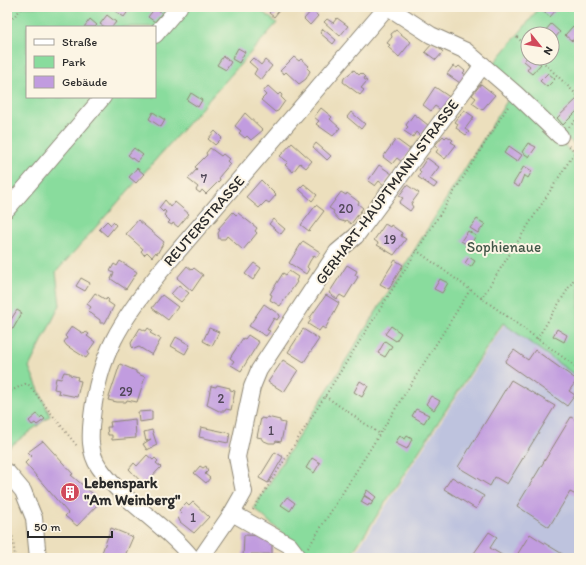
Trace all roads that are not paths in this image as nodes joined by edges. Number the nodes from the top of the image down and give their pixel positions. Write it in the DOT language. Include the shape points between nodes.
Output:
graph roads {
  1 [pos="179,7"];
  2 [pos="388,7"];
  3 [pos="156,34"];
  4 [pos="483,65"];
  5 [pos="101,98"];
  6 [pos="560,136"];
  7 [pos="7,209"];
  8 [pos="7,472"];
  9 [pos="236,508"];
  10 [pos="303,554"];
  11 [pos="38,558"];
  12 [pos="192,558"];
  13 [pos="201,558"];
  1 -- 3 [label="street"];
  2 -- 4 [label="street" via="431,35 466,51"];
  2 -- 12 [label="street, REUTERSTRASSE" via="165,266 135,304 109,348 100,369 91,426 92,450 99,467"];
  4 -- 6 [label="street"];
  4 -- 9 [label="street, GERHART-HAUPTMANN-STRASSE" via="356,236 337,252 259,370 252,387 239,449 238,465 244,492"];
  5 -- 7 [label="street"];
  8 -- 11 [label="street" via="23,491 34,518"];
  9 -- 10 [label="street"];
  9 -- 13 [label="street, GERHART-HAUPTMANN-STRASSE"];
}
